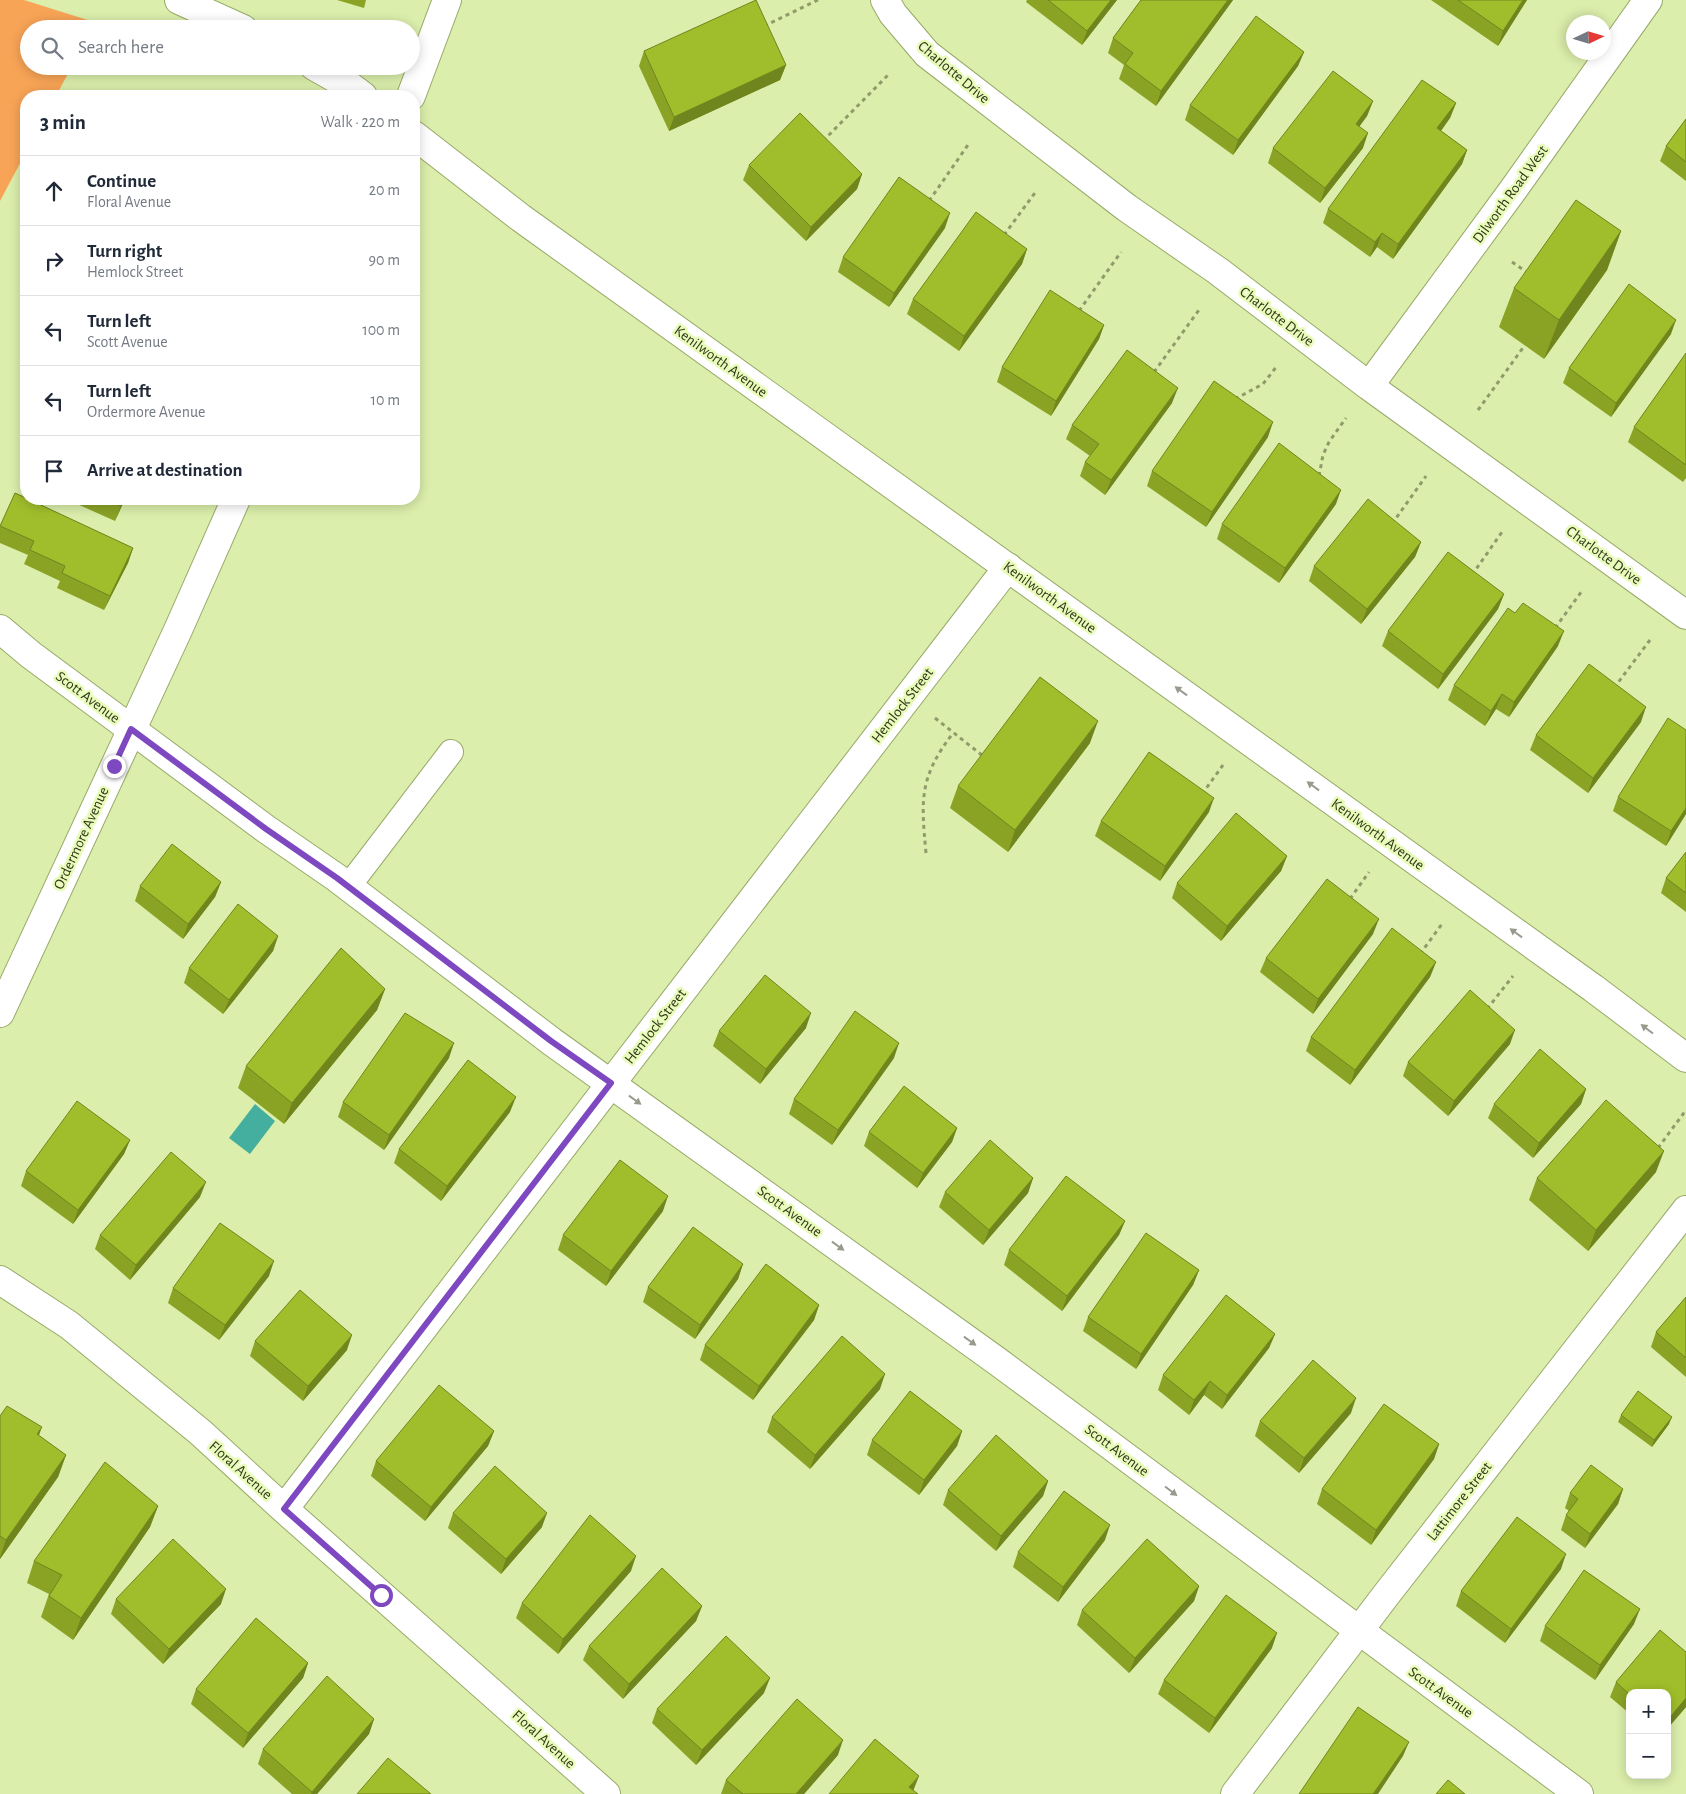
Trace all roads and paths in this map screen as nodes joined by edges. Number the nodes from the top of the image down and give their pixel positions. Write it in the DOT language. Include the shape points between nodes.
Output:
graph roads {
  1 [pos="179,0"];
  2 [pos="447,0"];
  3 [pos="818,0"];
  4 [pos="885,0"];
  5 [pos="1648,0"];
  6 [pos="223,20"];
  7 [pos="757,29"];
  8 [pos="420,72"];
  9 [pos="889,74"];
  10 [pos="330,75"];
  11 [pos="419,75"];
  12 [pos="355,90"];
  13 [pos="413,90"];
  14 [pos="420,140"];
  15 [pos="822,142"];
  16 [pos="970,142"];
  17 [pos="1036,190"];
  18 [pos="926,204"];
  19 [pos="1002,238"];
  20 [pos="1121,252"];
  21 [pos="1512,262"];
  22 [pos="1535,278"];
  23 [pos="1199,310"];
  24 [pos="1077,314"];
  25 [pos="1525,345"];
  26 [pos="1276,366"];
  27 [pos="1152,375"];
  28 [pos="1369,386"];
  29 [pos="1230,401"];
  30 [pos="1478,410"];
  31 [pos="1346,418"];
  32 [pos="1426,476"];
  33 [pos="1317,481"];
  34 [pos="233,505"];
  35 [pos="1391,524"];
  36 [pos="1502,532"];
  37 [pos="1008,567"];
  38 [pos="1470,577"];
  39 [pos="1582,591"];
  40 [pos="1686,615"];
  41 [pos="0,629"];
  42 [pos="1553,630"];
  43 [pos="1650,640"];
  44 [pos="1614,689"];
  45 [pos="933,716"];
  46 [pos="131,729"];
  47 [pos="953,733"];
  48 [pos="451,752"];
  49 [pos="987,759"];
  50 [pos="1224,764"];
  51 [pos="1202,795"];
  52 [pos="926,852"];
  53 [pos="1370,871"];
  54 [pos="348,887"];
  55 [pos="1348,902"];
  56 [pos="1442,924"];
  57 [pos="1418,956"];
  58 [pos="1513,976"];
  59 [pos="1486,1011"];
  60 [pos="0,1014"];
  61 [pos="1686,1058"];
  62 [pos="611,1083"];
  63 [pos="1686,1110"];
  64 [pos="1658,1148"];
  65 [pos="1686,1210"];
  66 [pos="0,1280"];
  67 [pos="284,1509"];
  68 [pos="1358,1631"];
  69 [pos="606,1794"];
  70 [pos="1235,1794"];
  71 [pos="1579,1794"];
  1 -- 6 [label="street"];
  2 -- 8 [label="street"];
  3 -- 7 [label="path"];
  4 -- 28 [label="street, Charlotte Drive" via="927,54 1127,208 1218,271"];
  5 -- 28 [label="street, Dilworth Road West"];
  9 -- 15 [label="path"];
  10 -- 12 [label="street"];
  11 -- 13 [label="street"];
  14 -- 37 [label="street, Kenilworth Avenue" via="521,218"];
  16 -- 18 [label="path"];
  17 -- 19 [label="path"];
  20 -- 24 [label="path"];
  21 -- 22 [label="path"];
  23 -- 27 [label="path"];
  25 -- 30 [label="path"];
  26 -- 29 [label="path" via="1263,384"];
  28 -- 40 [label="street, Charlotte Drive"];
  31 -- 33 [label="path" via="1329,442"];
  32 -- 35 [label="path"];
  34 -- 46 [label="street, Ordermore Avenue"];
  36 -- 38 [label="path"];
  61 -- 37 [label="street, Kenilworth Avenue, one-way"];
  37 -- 62 [label="street, Hemlock Street"];
  39 -- 42 [label="path"];
  41 -- 46 [label="street, Scott Avenue"];
  43 -- 44 [label="path"];
  45 -- 47 [label="path"];
  46 -- 54 [label="street, Scott Avenue"];
  46 -- 60 [label="street, Ordermore Avenue"];
  47 -- 49 [label="path"];
  47 -- 52 [label="path" via="929,771 923,797"];
  48 -- 54 [label="lane"];
  50 -- 51 [label="path"];
  53 -- 55 [label="path"];
  54 -- 62 [label="street, Scott Avenue"];
  56 -- 57 [label="path"];
  58 -- 59 [label="path"];
  62 -- 67 [label="street, Hemlock Street"];
  62 -- 68 [label="street, Scott Avenue, one-way" via="997,1361"];
  63 -- 64 [label="path"];
  65 -- 68 [label="street, Lattimore Street"];
  66 -- 67 [label="street, Floral Avenue" via="69,1325 200,1432"];
  67 -- 69 [label="street, Floral Avenue"];
  68 -- 70 [label="street, Lattimore Street"];
  68 -- 71 [label="street, Scott Avenue"];
}
